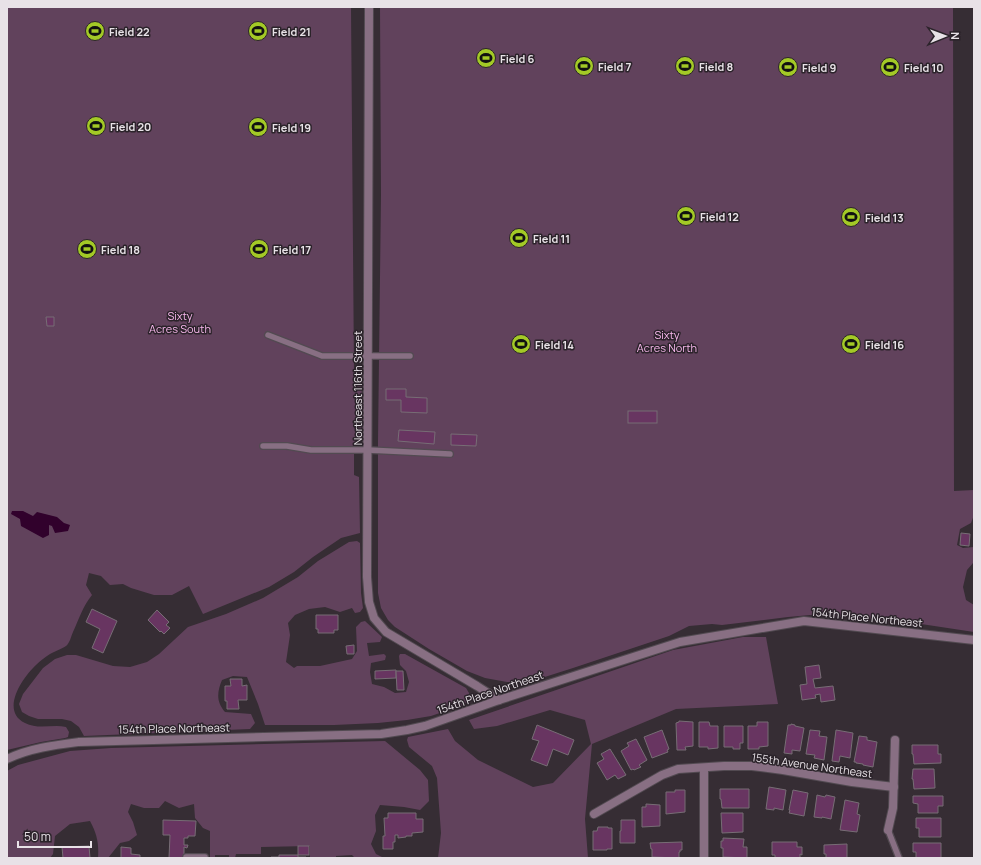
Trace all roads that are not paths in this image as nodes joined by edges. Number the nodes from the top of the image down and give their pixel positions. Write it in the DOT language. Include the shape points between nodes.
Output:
graph roads {
  1 [pos="369,7"];
  2 [pos="268,335"];
  3 [pos="410,356"];
  4 [pos="368,357"];
  5 [pos="263,446"];
  6 [pos="368,450"];
  7 [pos="450,454"];
  8 [pos="974,640"];
  9 [pos="498,700"];
  10 [pos="895,740"];
  11 [pos="7,759"];
  12 [pos="704,768"];
  13 [pos="894,787"];
  14 [pos="594,814"];
  15 [pos="888,830"];
  16 [pos="186,857"];
  17 [pos="205,858"];
  18 [pos="704,858"];
  19 [pos="899,858"];
  1 -- 4 [label="street, Northeast 116th Street"];
  2 -- 4 [label="lane" via="322,356"];
  3 -- 4 [label="lane"];
  4 -- 6 [label="street, Northeast 116th Street"];
  5 -- 6 [label="lane" via="311,450"];
  6 -- 7 [label="lane"];
  6 -- 9 [label="street, Northeast 116th Street" via="367,577 369,602 374,618 386,632"];
  8 -- 9 [label="street, 154th Place Northeast" via="804,621 680,642"];
  9 -- 11 [label="street, 154th Place Northeast" via="425,726 381,734 80,742 47,746"];
  10 -- 13 [label="street"];
  12 -- 13 [label="street, 155th Avenue Northeast" via="752,766"];
  12 -- 14 [label="street, 155th Avenue Northeast" via="678,769 662,775"];
  12 -- 18 [label="street"];
  13 -- 15 [label="street"];
  15 -- 19 [label="lane"];
  16 -- 17 [label="lane"];
}
